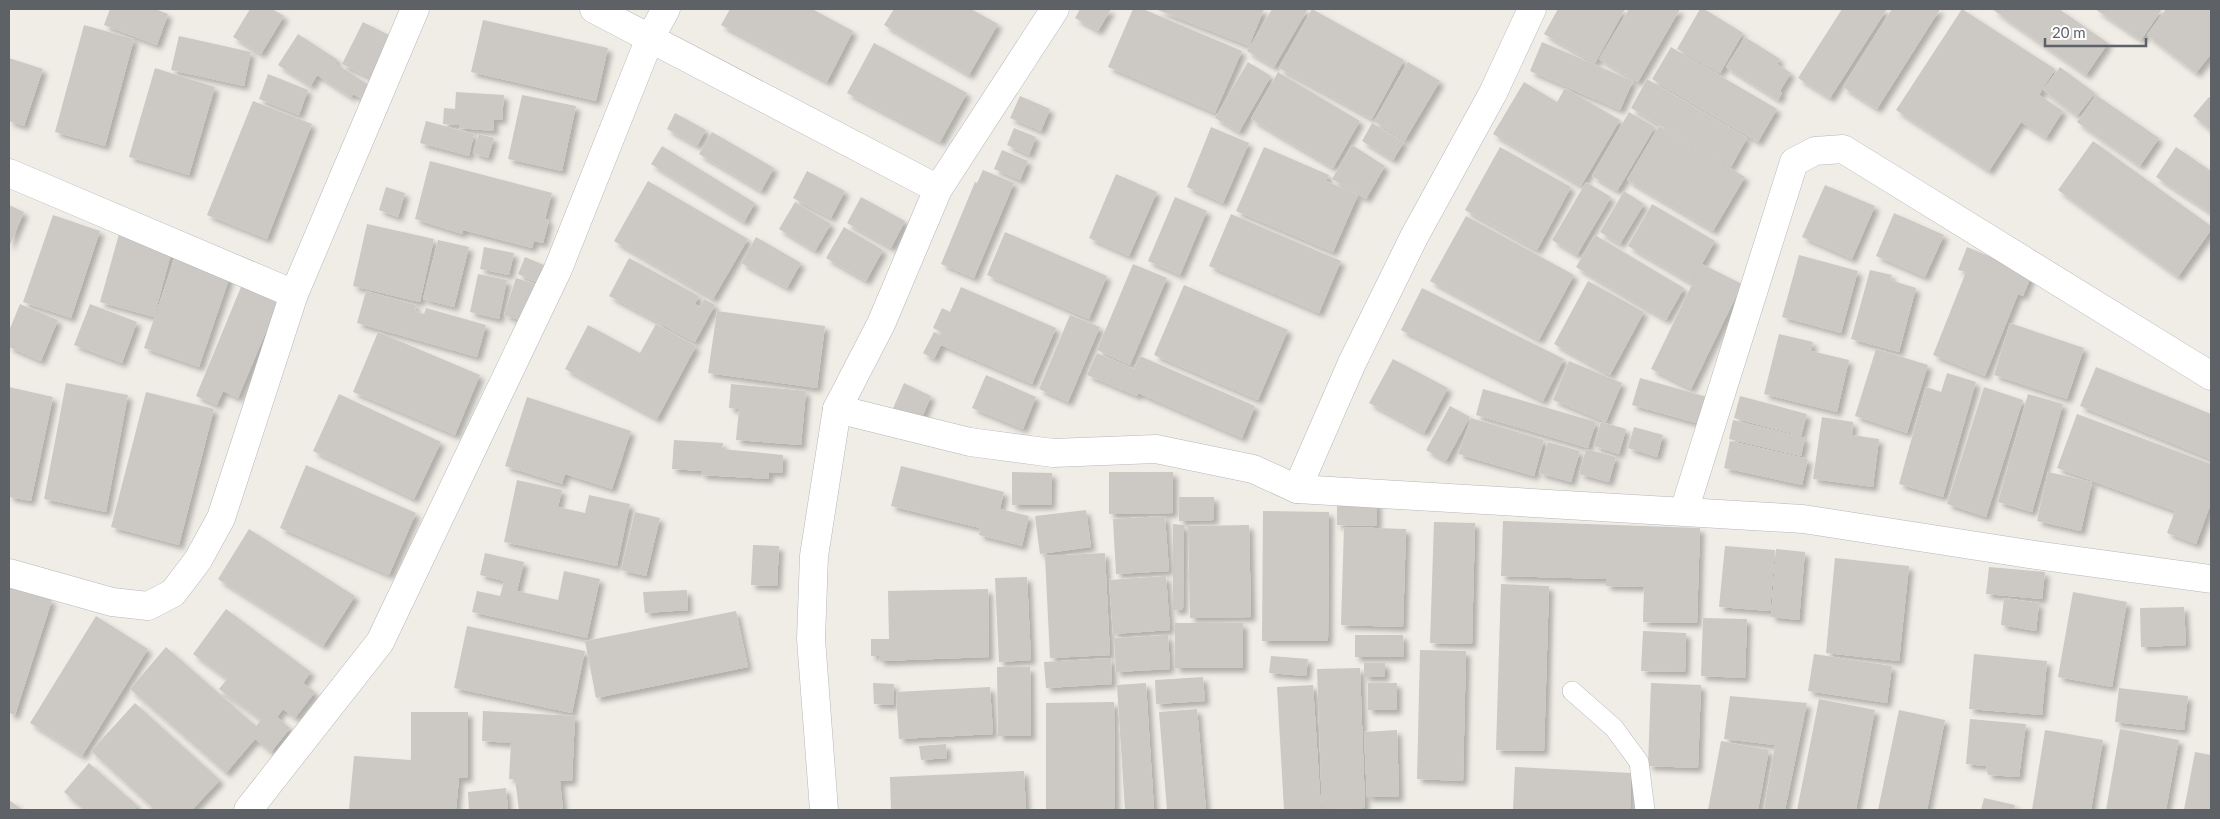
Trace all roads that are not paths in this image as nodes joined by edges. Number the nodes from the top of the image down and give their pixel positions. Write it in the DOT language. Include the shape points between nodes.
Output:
graph roads {
  1 [pos="415,9"];
  2 [pos="594,9"];
  3 [pos="666,9"];
  4 [pos="1054,9"];
  5 [pos="1532,9"];
  6 [pos="650,38"];
  7 [pos="9,173"];
  8 [pos="938,189"];
  9 [pos="294,294"];
  10 [pos="2211,376"];
  11 [pos="838,409"];
  12 [pos="1297,489"];
  13 [pos="1684,511"];
  14 [pos="9,573"];
  15 [pos="2211,579"];
  16 [pos="1572,691"];
  17 [pos="248,810"];
  18 [pos="824,810"];
  19 [pos="1645,810"];
  1 -- 9 [label="street"];
  2 -- 6 [label="street"];
  3 -- 6 [label="street"];
  4 -- 8 [label="street"];
  5 -- 12 [label="street" via="1493,93 1414,237 1352,363"];
  6 -- 8 [label="street"];
  6 -- 17 [label="street" via="558,269 380,642"];
  7 -- 9 [label="street"];
  8 -- 11 [label="street" via="881,324"];
  9 -- 14 [label="street" via="221,518 198,560 173,593 148,606 121,603"];
  10 -- 13 [label="street" via="1843,149 1815,151 1794,162"];
  11 -- 12 [label="street" via="970,442 1053,454 1156,448 1253,468"];
  11 -- 18 [label="street" via="814,556 811,639"];
  12 -- 13 [label="street"];
  13 -- 15 [label="street" via="1803,520"];
  16 -- 19 [label="lane" via="1614,728 1639,762"];
}
